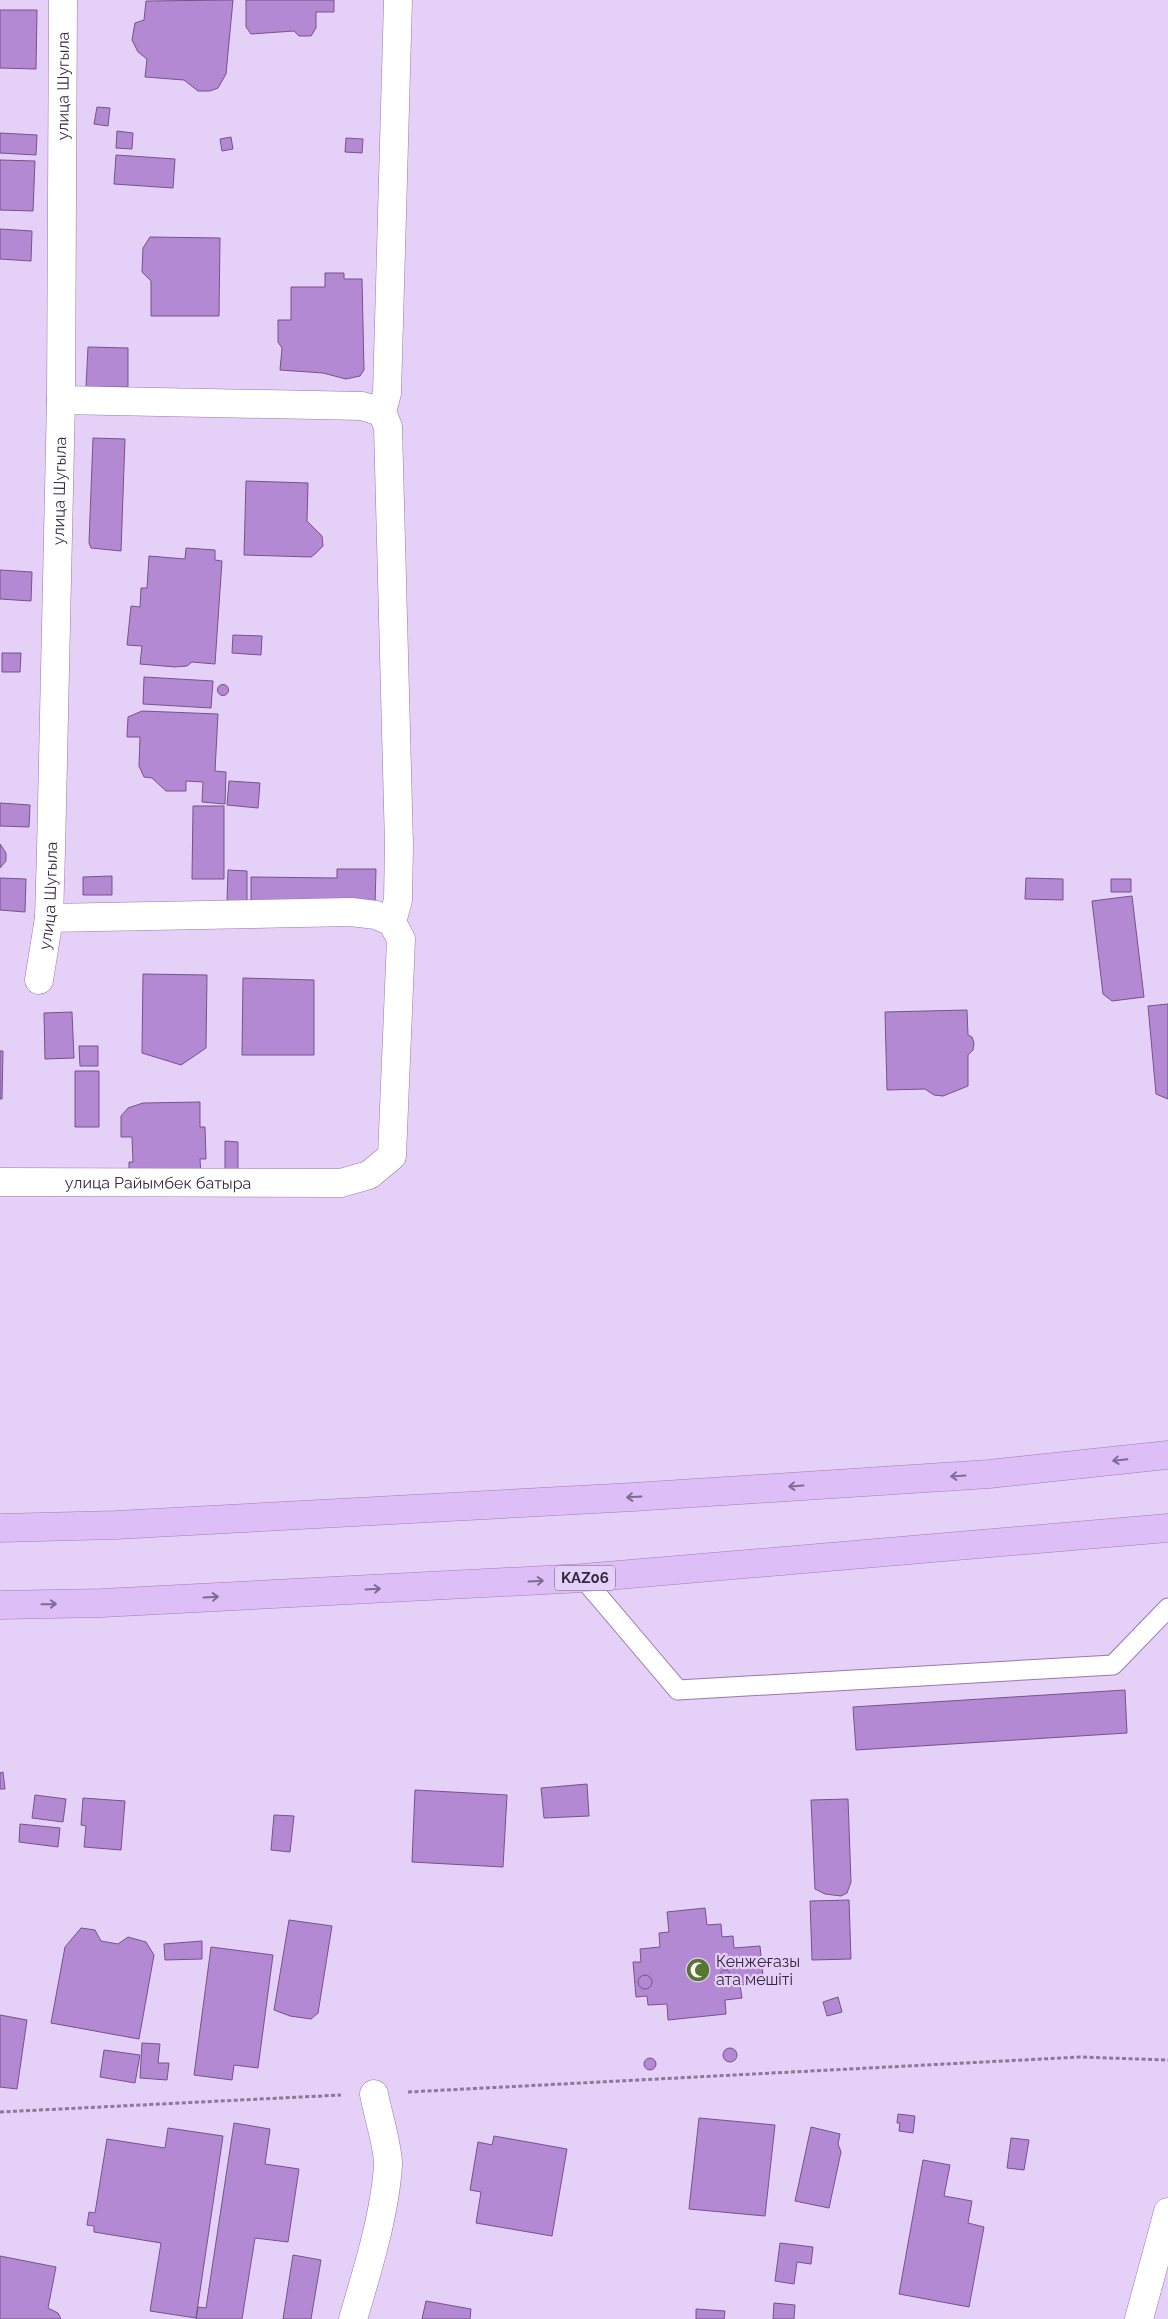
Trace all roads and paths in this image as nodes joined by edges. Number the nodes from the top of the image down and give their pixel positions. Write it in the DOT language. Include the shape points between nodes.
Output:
graph roads {
  1 [pos="63,0"];
  2 [pos="398,0"];
  3 [pos="61,400"];
  4 [pos="382,412"];
  5 [pos="49,918"];
  6 [pos="392,922"];
  7 [pos="39,980"];
  8 [pos="0,1182"];
  9 [pos="1168,1455"];
  10 [pos="0,1528"];
  11 [pos="1168,1528"];
  12 [pos="583,1578"];
  13 [pos="0,1605"];
  14 [pos="1168,1608"];
  15 [pos="1168,2060"];
  16 [pos="374,2094"];
  17 [pos="0,2112"];
  18 [pos="1168,2212"];
  19 [pos="354,2319"];
  20 [pos="1138,2319"];
  1 -- 3 [label="street, улица Шугыла"];
  2 -- 4 [label="street" via="387,383"];
  3 -- 4 [label="street" via="362,406"];
  3 -- 5 [label="street, улица Шугыла"];
  4 -- 6 [label="street" via="388,427 399,846 398,900"];
  5 -- 6 [label="street" via="351,912 376,915"];
  5 -- 7 [label="street, улица Шугыла"];
  6 -- 8 [label="street, улица Райымбек батыра" via="401,939 392,1156 369,1176 341,1183"];
  9 -- 10 [label="highway, one-way" via="989,1474 633,1497 116,1525"];
  11 -- 12 [label="highway, KАZ06"];
  13 -- 12 [label="highway, KАZ06, one-way" via="102,1603"];
  12 -- 14 [label="lane" via="678,1690 1113,1665"];
  15 -- 16 [label="path" via="1080,2058"];
  16 -- 17 [label="path"];
  16 -- 19 [label="street" via="388,2164 377,2226"];
  18 -- 20 [label="street"];
}
